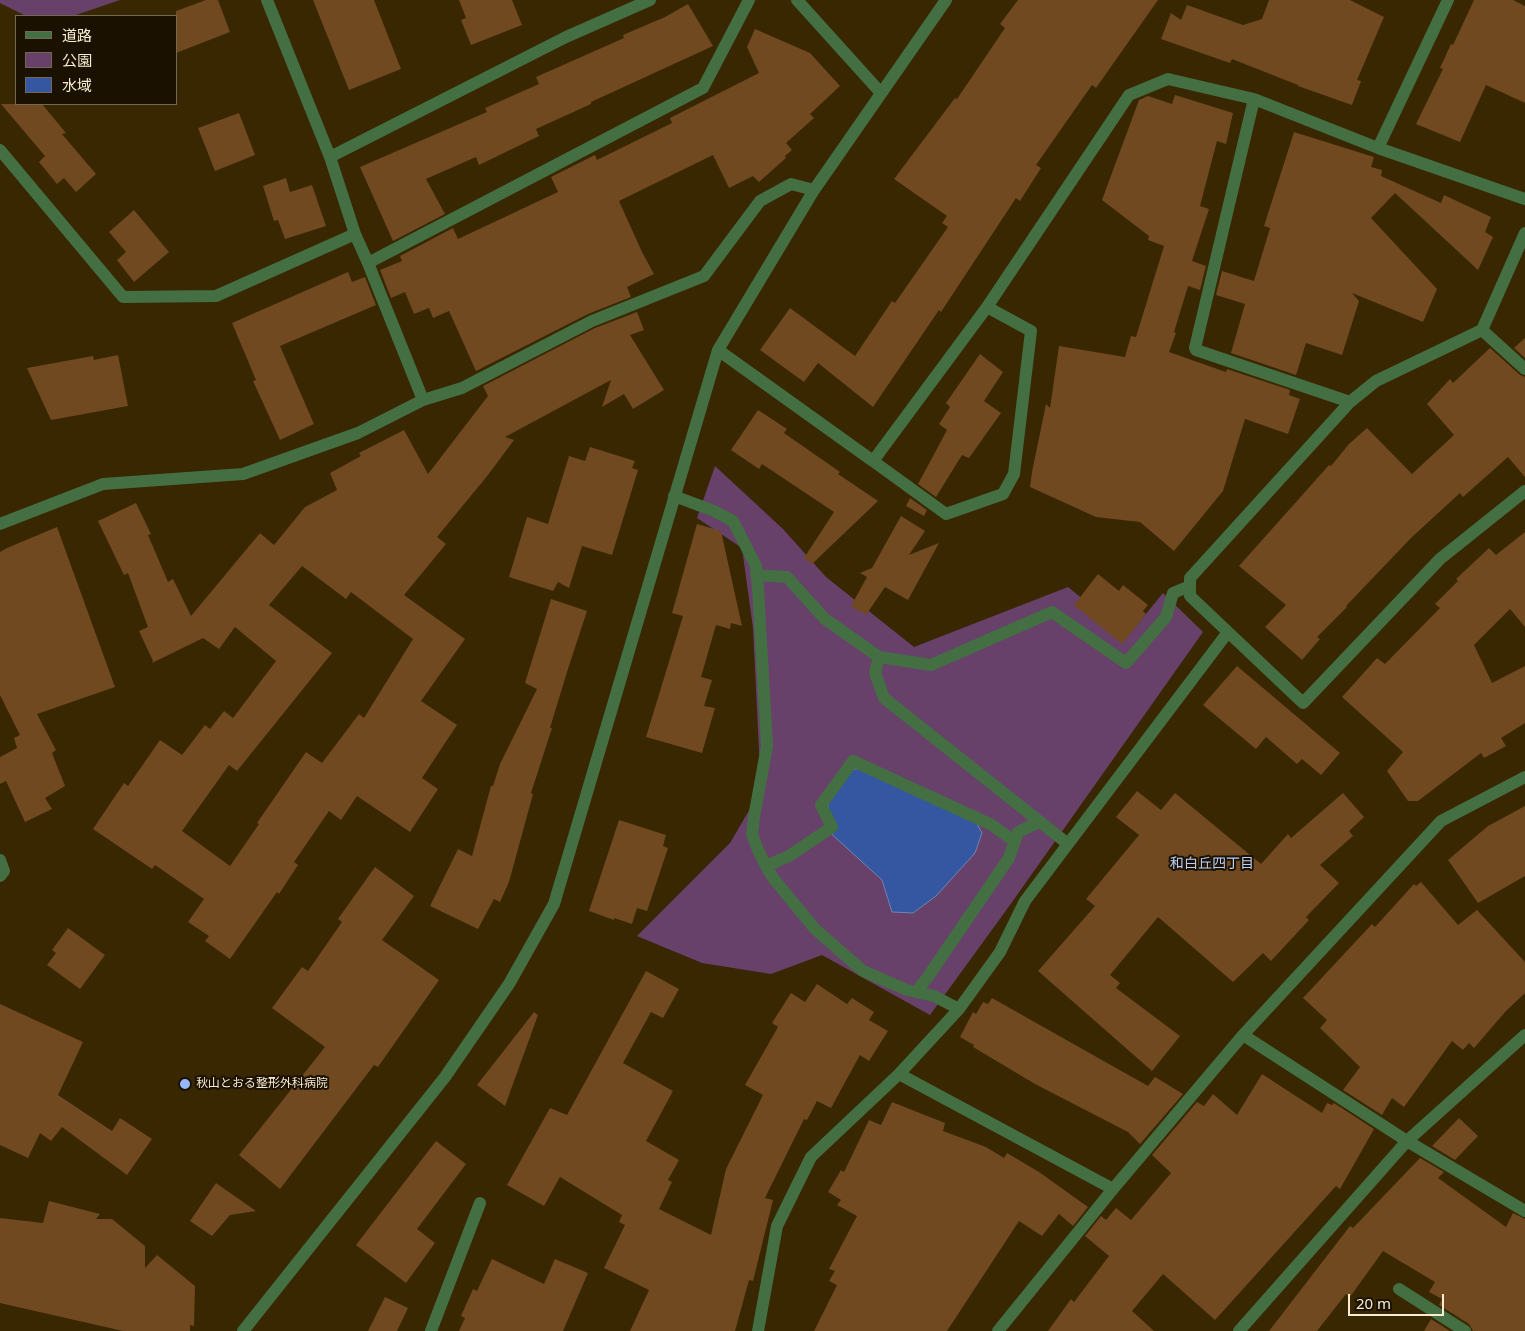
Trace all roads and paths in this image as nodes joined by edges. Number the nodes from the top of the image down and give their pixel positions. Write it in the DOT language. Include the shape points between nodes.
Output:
graph roads {
  1 [pos="267,0"];
  2 [pos="650,0"];
  3 [pos="750,0"];
  4 [pos="797,0"];
  5 [pos="946,0"];
  6 [pos="1448,0"];
  7 [pos="881,93"];
  8 [pos="1254,99"];
  9 [pos="1378,148"];
  10 [pos="0,150"];
  11 [pos="330,157"];
  12 [pos="814,190"];
  13 [pos="1525,199"];
  14 [pos="355,234"];
  15 [pos="1525,234"];
  16 [pos="368,263"];
  17 [pos="987,307"];
  18 [pos="1482,330"];
  19 [pos="718,350"];
  20 [pos="1525,369"];
  21 [pos="423,400"];
  22 [pos="1350,402"];
  23 [pos="873,461"];
  24 [pos="1525,492"];
  25 [pos="674,496"];
  26 [pos="0,524"];
  27 [pos="756,575"];
  28 [pos="1190,586"];
  29 [pos="1228,632"];
  30 [pos="879,657"];
  31 [pos="1525,777"];
  32 [pos="1039,822"];
  33 [pos="1015,842"];
  34 [pos="1068,844"];
  35 [pos="0,860"];
  36 [pos="766,866"];
  37 [pos="0,876"];
  38 [pos="916,992"];
  39 [pos="959,1009"];
  40 [pos="1243,1035"];
  41 [pos="1525,1036"];
  42 [pos="899,1074"];
  43 [pos="1408,1141"];
  44 [pos="1113,1189"];
  45 [pos="480,1203"];
  46 [pos="1525,1211"];
  47 [pos="1399,1289"];
  48 [pos="243,1331"];
  49 [pos="431,1331"];
  50 [pos="758,1331"];
  51 [pos="998,1331"];
  52 [pos="1238,1331"];
  53 [pos="1465,1331"];
  1 -- 11 [label="street"];
  2 -- 11 [label="street" via="566,37"];
  3 -- 16 [label="street" via="703,88"];
  4 -- 7 [label="street"];
  5 -- 7 [label="street"];
  6 -- 9 [label="street"];
  7 -- 12 [label="street"];
  8 -- 9 [label="street"];
  8 -- 17 [label="street" via="1168,79 1129,95"];
  8 -- 22 [label="street" via="1195,348"];
  9 -- 13 [label="street"];
  10 -- 14 [label="street" via="123,296 216,296"];
  11 -- 14 [label="street"];
  12 -- 19 [label="street"];
  12 -- 21 [label="street" via="791,184 760,201 704,276 592,321 462,388"];
  14 -- 16 [label="street"];
  15 -- 18 [label="street"];
  16 -- 21 [label="street"];
  17 -- 23 [label="street"];
  17 -- 23 [label="street" via="1031,332 1014,474 1003,494 946,514"];
  18 -- 20 [label="street"];
  18 -- 22 [label="street" via="1376,380"];
  19 -- 23 [label="street"];
  19 -- 25 [label="street"];
  21 -- 26 [label="street" via="358,433 243,474 104,484"];
  22 -- 28 [label="street" via="1190,578"];
  24 -- 29 [label="street" via="1440,558 1303,703"];
  25 -- 27 [label="street" via="733,521 756,566"];
  25 -- 48 [label="street" via="554,904 509,984 445,1077"];
  27 -- 30 [label="street" via="787,577 825,619"];
  27 -- 36 [label="street" via="767,746 752,834"];
  28 -- 29 [label="street" via="1190,596"];
  28 -- 30 [label="street" via="1173,593 1166,617 1126,663 1052,612 931,665"];
  29 -- 34 [label="street"];
  30 -- 32 [label="street" via="875,672 884,698"];
  31 -- 40 [label="street" via="1441,821"];
  32 -- 33 [label="street" via="1018,832"];
  32 -- 34 [label="street"];
  33 -- 36 [label="street" via="992,825 854,762 821,805 832,828 789,856"];
  33 -- 38 [label="street" via="1009,858"];
  34 -- 39 [label="street" via="1025,901 1000,952"];
  35 -- 37 [label="street" via="4,871"];
  36 -- 38 [label="street" via="815,929 863,971"];
  38 -- 39 [label="street" via="934,996"];
  39 -- 42 [label="street"];
  40 -- 43 [label="street"];
  40 -- 44 [label="street"];
  41 -- 43 [label="street"];
  42 -- 44 [label="street"];
  42 -- 50 [label="street" via="811,1157 777,1226"];
  43 -- 46 [label="street"];
  43 -- 52 [label="street"];
  44 -- 51 [label="street"];
  45 -- 49 [label="street"];
  47 -- 53 [label="street"];
}
